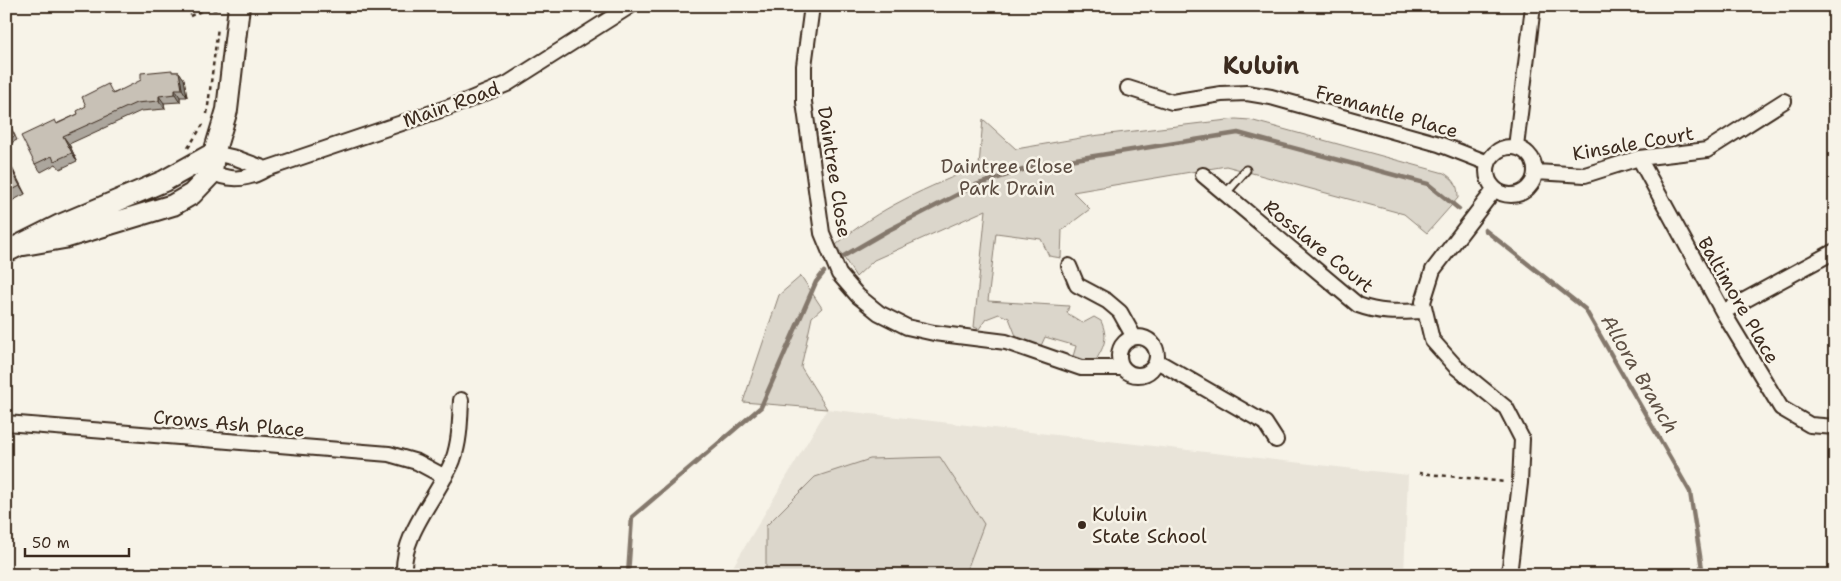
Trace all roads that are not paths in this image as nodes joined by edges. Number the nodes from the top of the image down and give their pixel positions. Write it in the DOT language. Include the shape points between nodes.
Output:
graph roads {
  1 [pos="641,6"];
  2 [pos="812,6"];
  3 [pos="1533,6"];
  4 [pos="227,8"];
  5 [pos="627,9"];
  6 [pos="1128,88"];
  7 [pos="1784,102"];
  8 [pos="1516,147"];
  9 [pos="214,153"];
  10 [pos="191,156"];
  11 [pos="1639,158"];
  12 [pos="1488,163"];
  13 [pos="266,169"];
  14 [pos="1246,170"];
  15 [pos="1536,172"];
  16 [pos="212,173"];
  17 [pos="1203,175"];
  18 [pos="1495,189"];
  19 [pos="1226,193"];
  20 [pos="15,248"];
  21 [pos="1835,251"];
  22 [pos="1070,266"];
  23 [pos="1424,311"];
  24 [pos="1723,312"];
  25 [pos="1134,337"];
  26 [pos="1157,361"];
  27 [pos="1122,368"];
  28 [pos="461,400"];
  29 [pos="6,423"];
  30 [pos="1835,427"];
  31 [pos="1276,440"];
  32 [pos="445,477"];
  33 [pos="404,575"];
  34 [pos="1509,575"];
  1 -- 5 [label="street, Main Road"];
  2 -- 27 [label="street, Daintree Close" via="804,66 804,102 822,232 839,274 858,296 880,313 907,327 1006,342 1081,368"];
  3 -- 8 [label="street"];
  4 -- 9 [label="main road" via="227,110"];
  5 -- 13 [label="street, Main Road" via="507,84 461,103"];
  6 -- 12 [label="street, Fremantle Place" via="1172,102 1221,94 1247,93 1271,97 1438,144"];
  7 -- 11 [label="street, Kinsale Court" via="1707,150"];
  8 -- 12 [label="street" via="1499,150"];
  8 -- 15 [label="street" via="1530,156"];
  9 -- 10 [label="main road"];
  9 -- 13 [label="street"];
  9 -- 16 [label="main road"];
  10 -- 16 [label="street, Main Road"];
  10 -- 20 [label="main road" via="164,181"];
  11 -- 15 [label="street, Kinsale Court" via="1585,175"];
  11 -- 24 [label="street, Baltimore Place"];
  12 -- 18 [label="street" via="1487,174"];
  13 -- 16 [label="street, Main Road" via="238,180"];
  14 -- 19 [label="lane"];
  15 -- 18 [label="street" via="1528,188 1518,194 1506,195"];
  16 -- 20 [label="main road" via="192,194 173,205 64,238"];
  17 -- 19 [label="street, Rosslare Court"];
  18 -- 23 [label="street" via="1433,270 1423,302"];
  19 -- 23 [label="street, Rosslare Court" via="1358,305 1375,312"];
  21 -- 24 [label="street"];
  22 -- 25 [label="street" via="1077,285 1108,301 1120,312"];
  23 -- 34 [label="street" via="1432,340 1456,367 1506,408 1522,439"];
  24 -- 30 [label="street, Baltimore Place" via="1781,408 1810,425"];
  25 -- 26 [label="street" via="1152,343 1158,354"];
  25 -- 27 [label="street" via="1120,350 1118,356"];
  26 -- 27 [label="street" via="1145,374 1133,375"];
  26 -- 31 [label="street" via="1265,422"];
  28 -- 32 [label="street" via="457,448"];
  29 -- 32 [label="street, Crows Ash Place" via="389,454 417,462"];
  32 -- 33 [label="street" via="414,533 406,554"];
}
